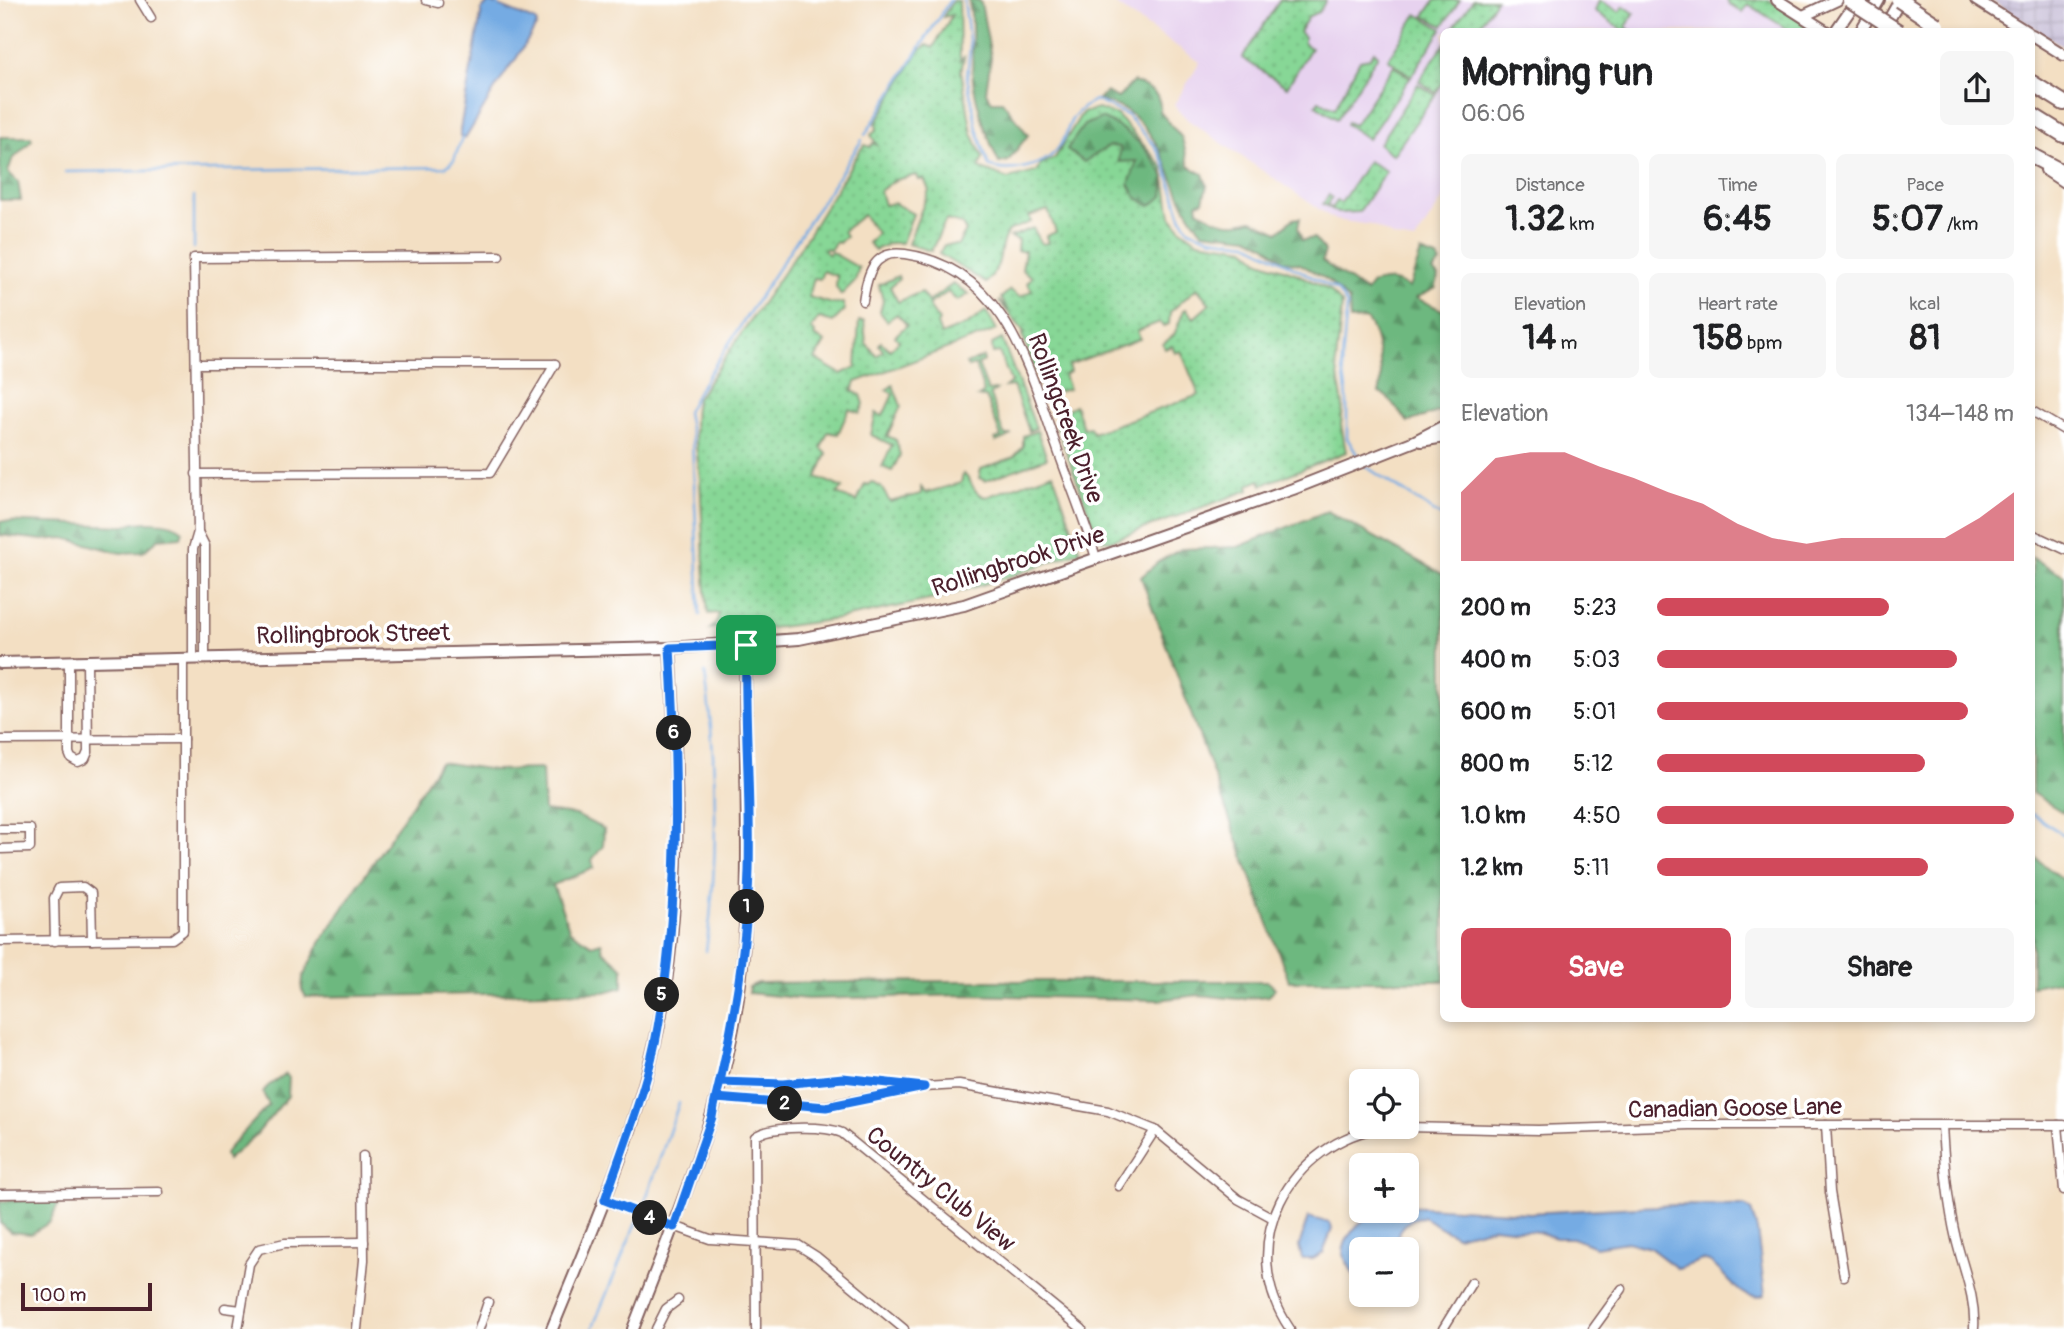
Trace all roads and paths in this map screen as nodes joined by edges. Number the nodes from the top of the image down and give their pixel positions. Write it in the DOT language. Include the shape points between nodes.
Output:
graph roads {
  1 [pos="140,0"];
  2 [pos="426,0"];
  3 [pos="1777,0"];
  4 [pos="1837,0"];
  5 [pos="1850,0"];
  6 [pos="1857,0"];
  7 [pos="1879,0"];
  8 [pos="1900,0"];
  9 [pos="1976,0"];
  10 [pos="438,3"];
  11 [pos="1802,16"];
  12 [pos="151,18"];
  13 [pos="1821,28"];
  14 [pos="1838,28"];
  15 [pos="1862,28"];
  16 [pos="1883,28"];
  17 [pos="1893,28"];
  18 [pos="1943,28"];
  19 [pos="2021,28"];
  20 [pos="2035,37"];
  21 [pos="2064,55"];
  22 [pos="2035,85"];
  23 [pos="2064,103"];
  24 [pos="2035,117"];
  25 [pos="2064,135"];
  26 [pos="2035,159"];
  27 [pos="2035,160"];
  28 [pos="2064,173"];
  29 [pos="2064,182"];
  30 [pos="499,256"];
  31 [pos="863,301"];
  32 [pos="197,363"];
  33 [pos="2035,413"];
  34 [pos="1440,428"];
  35 [pos="2064,430"];
  36 [pos="1440,438"];
  37 [pos="1415,441"];
  38 [pos="196,474"];
  39 [pos="198,532"];
  40 [pos="2035,535"];
  41 [pos="2064,549"];
  42 [pos="1096,558"];
  43 [pos="746,645"];
  44 [pos="708,646"];
  45 [pos="670,648"];
  46 [pos="188,659"];
  47 [pos="205,659"];
  48 [pos="69,662"];
  49 [pos="87,662"];
  50 [pos="0,663"];
  51 [pos="69,739"];
  52 [pos="88,739"];
  53 [pos="183,739"];
  54 [pos="0,740"];
  55 [pos="0,830"];
  56 [pos="0,849"];
  57 [pos="92,940"];
  58 [pos="0,941"];
  59 [pos="55,941"];
  60 [pos="720,1082"];
  61 [pos="924,1087"];
  62 [pos="716,1098"];
  63 [pos="1826,1125"];
  64 [pos="1942,1125"];
  65 [pos="2061,1125"];
  66 [pos="1419,1126"];
  67 [pos="1155,1130"];
  68 [pos="1349,1137"];
  69 [pos="363,1156"];
  70 [pos="1119,1186"];
  71 [pos="2064,1190"];
  72 [pos="159,1192"];
  73 [pos="0,1194"];
  74 [pos="605,1200"];
  75 [pos="1273,1217"];
  76 [pos="674,1227"];
  77 [pos="754,1241"];
  78 [pos="364,1242"];
  79 [pos="1844,1276"];
  80 [pos="1472,1282"];
  81 [pos="1622,1289"];
  82 [pos="678,1300"];
  83 [pos="488,1303"];
  84 [pos="225,1308"];
  85 [pos="241,1310"];
  86 [pos="1974,1328"];
  87 [pos="238,1329"];
  88 [pos="357,1329"];
  89 [pos="479,1329"];
  90 [pos="552,1329"];
  91 [pos="633,1329"];
  92 [pos="656,1329"];
  93 [pos="756,1329"];
  94 [pos="904,1329"];
  95 [pos="1082,1329"];
  96 [pos="1290,1329"];
  97 [pos="1443,1329"];
  98 [pos="1593,1329"];
  1 -- 12 [label="street"];
  2 -- 10 [label="street"];
  3 -- 11 [label="main road"];
  4 -- 11 [label="main road"];
  5 -- 17 [label="highway, bridge"];
  6 -- 14 [label="main road"];
  7 -- 15 [label="main road"];
  8 -- 16 [label="main road"];
  8 -- 18 [label="highway, bridge"];
  9 -- 19 [label="main road"];
  11 -- 13 [label="main road"];
  20 -- 21 [label="main road"];
  22 -- 23 [label="highway"];
  24 -- 25 [label="highway"];
  26 -- 28 [label="highway"];
  27 -- 29 [label="main road"];
  30 -- 32 [label="street" via="194,258"];
  31 -- 42 [label="street, Rollingcreek Drive" via="870,269 876,260 895,253 924,258 950,270 996,308 1026,360"];
  32 -- 38 [label="street"];
  32 -- 38 [label="street" via="555,364 490,473"];
  33 -- 35 [label="street"];
  34 -- 37 [label="main road"];
  36 -- 37 [label="main road"];
  37 -- 42 [label="main road, Rollingbrook Drive"];
  38 -- 39 [label="street"];
  39 -- 46 [label="street" via="193,549"];
  39 -- 47 [label="street" via="205,546"];
  40 -- 41 [label="street"];
  42 -- 43 [label="main road, Rollingbrook Drive" via="964,605"];
  43 -- 44 [label="main road, Rollingbrook Drive"];
  43 -- 60 [label="main road" via="747,911 736,1011"];
  44 -- 45 [label="main road, Rollingbrook Street"];
  45 -- 47 [label="main road, Rollingbrook Street"];
  45 -- 74 [label="main road" via="677,807 673,923 658,1029"];
  46 -- 47 [label="main road, Rollingbrook Street"];
  46 -- 49 [label="main road, Rollingbrook Street"];
  46 -- 53 [label="street"];
  48 -- 49 [label="main road, Rollingbrook Street"];
  48 -- 50 [label="main road, Rollingbrook Street"];
  48 -- 51 [label="street"];
  49 -- 52 [label="street"];
  51 -- 52 [label="street"];
  51 -- 52 [label="street" via="71,758 78,762 85,759"];
  51 -- 54 [label="street"];
  52 -- 53 [label="street"];
  53 -- 57 [label="street" via="183,931 172,939"];
  55 -- 56 [label="street" via="30,829 30,848"];
  57 -- 59 [label="street"];
  57 -- 59 [label="street" via="91,894 82,887 59,888 54,898"];
  58 -- 59 [label="street"];
  60 -- 61 [label="street" via="783,1084 843,1078"];
  60 -- 62 [label="main road"];
  61 -- 62 [label="street" via="826,1107"];
  61 -- 67 [label="street" via="979,1087 1108,1111"];
  62 -- 76 [label="main road"];
  63 -- 64 [label="street, Canadian Goose Lane"];
  63 -- 66 [label="street, Canadian Goose Lane" via="1538,1130"];
  63 -- 79 [label="street" via="1830,1192"];
  64 -- 65 [label="street, Canadian Goose Lane"];
  64 -- 86 [label="street" via="1947,1194 1975,1308"];
  65 -- 71 [label="street"];
  67 -- 70 [label="street"];
  67 -- 75 [label="street" via="1238,1199"];
  68 -- 75 [label="street" via="1319,1153 1296,1175"];
  69 -- 78 [label="street"];
  72 -- 73 [label="street"];
  74 -- 76 [label="street"];
  74 -- 90 [label="main road"];
  75 -- 96 [label="street" via="1269,1278"];
  76 -- 77 [label="street" via="710,1239"];
  76 -- 91 [label="main road"];
  77 -- 93 [label="street"];
  77 -- 94 [label="street" via="788,1242 806,1249"];
  77 -- 95 [label="street, Country Club View" via="755,1137 790,1129 829,1129 842,1133"];
  78 -- 85 [label="street" via="266,1245 252,1257"];
  78 -- 88 [label="street"];
  80 -- 97 [label="street"];
  81 -- 98 [label="street"];
  82 -- 92 [label="street" via="666,1309"];
  83 -- 89 [label="street"];
  84 -- 85 [label="street"];
  85 -- 87 [label="street"];
}
